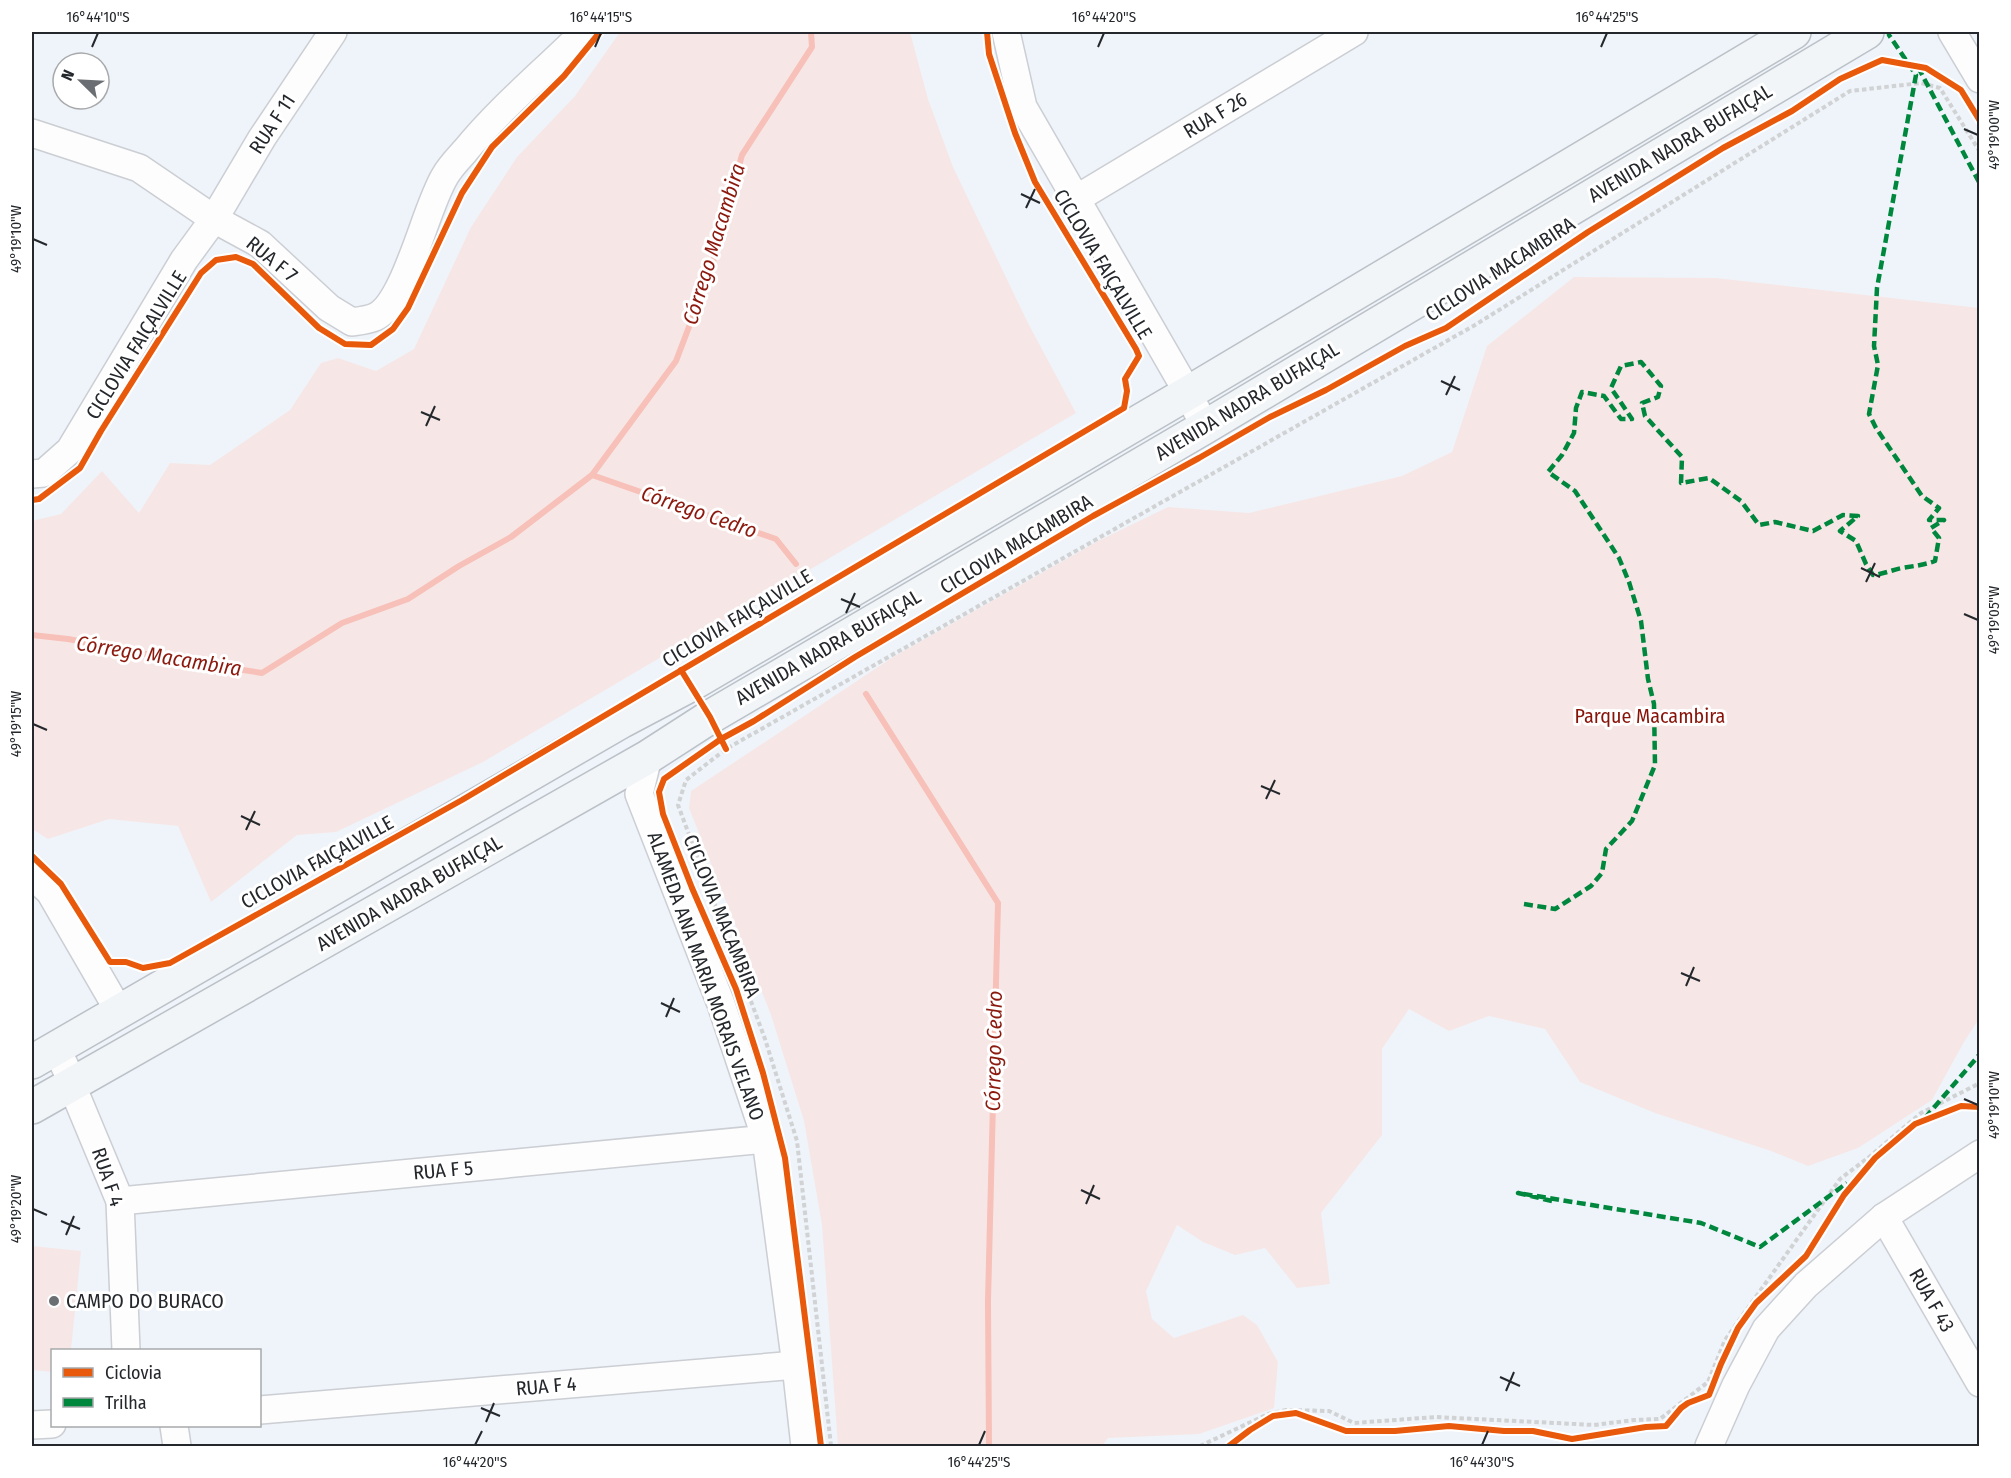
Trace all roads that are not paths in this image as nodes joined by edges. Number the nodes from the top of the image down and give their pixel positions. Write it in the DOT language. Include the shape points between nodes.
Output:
graph roads {
  1 [pos="333,32"];
  2 [pos="584,32"];
  3 [pos="1006,32"];
  4 [pos="1354,32"];
  5 [pos="1794,32"];
  6 [pos="1867,32"];
  7 [pos="1952,32"];
  8 [pos="1980,79"];
  9 [pos="32,133"];
  10 [pos="1076,199"];
  11 [pos="214,219"];
  12 [pos="1188,393"];
  13 [pos="1205,427"];
  14 [pos="32,474"];
  15 [pos="648,757"];
  16 [pos="32,875"];
  17 [pos="119,1011"];
  18 [pos="44,1054"];
  19 [pos="74,1084"];
  20 [pos="32,1107"];
  21 [pos="766,1138"];
  22 [pos="1980,1154"];
  23 [pos="120,1201"];
  24 [pos="1884,1217"];
  25 [pos="126,1349"];
  26 [pos="796,1365"];
  27 [pos="1980,1383"];
  28 [pos="261,1410"];
  29 [pos="51,1424"];
  30 [pos="32,1425"];
  31 [pos="174,1427"];
  32 [pos="177,1446"];
  33 [pos="805,1446"];
  34 [pos="1704,1446"];
  1 -- 11 [label="street, RUA F 11"];
  2 -- 11 [label="street, RUA F 7" via="516,94 445,175 404,278 390,303 376,317 352,322 329,308 260,244"];
  3 -- 10 [label="street" via="1023,107"];
  4 -- 10 [label="street, RUA F 26"];
  5 -- 12 [label="main road, AVENIDA NADRA BUFAIÇAL"];
  6 -- 13 [label="main road, AVENIDA NADRA BUFAIÇAL"];
  7 -- 8 [label="street"];
  9 -- 11 [label="street" via="139,168"];
  10 -- 12 [label="street"];
  11 -- 14 [label="street" via="184,260 70,450 44,473"];
  12 -- 13 [label="street"];
  12 -- 17 [label="main road, AVENIDA NADRA BUFAIÇAL" via="700,680"];
  13 -- 15 [label="main road, AVENIDA NADRA BUFAIÇAL"];
  15 -- 19 [label="main road, AVENIDA NADRA BUFAIÇAL"];
  15 -- 21 [label="street, ALAMEDA ANA MARIA MORAIS VELANO" via="639,794 721,1004"];
  16 -- 17 [label="street" via="50,892"];
  17 -- 18 [label="main road, AVENIDA NADRA BUFAIÇAL"];
  18 -- 19 [label="street, RUA F 4"];
  19 -- 20 [label="main road, AVENIDA NADRA BUFAIÇAL"];
  19 -- 23 [label="street, RUA F 4"];
  21 -- 23 [label="street, RUA F 5"];
  21 -- 26 [label="street, ALAMEDA ANA MARIA MORAIS VELANO"];
  22 -- 24 [label="street"];
  23 -- 25 [label="street, RUA F 4"];
  24 -- 27 [label="street, RUA F 43"];
  24 -- 34 [label="street" via="1806,1285 1766,1329"];
  26 -- 28 [label="street, RUA F 4"];
  26 -- 33 [label="street, ALAMEDA ANA MARIA MORAIS VELANO"];
  29 -- 30 [label="street"];
  31 -- 32 [label="street"];
}
